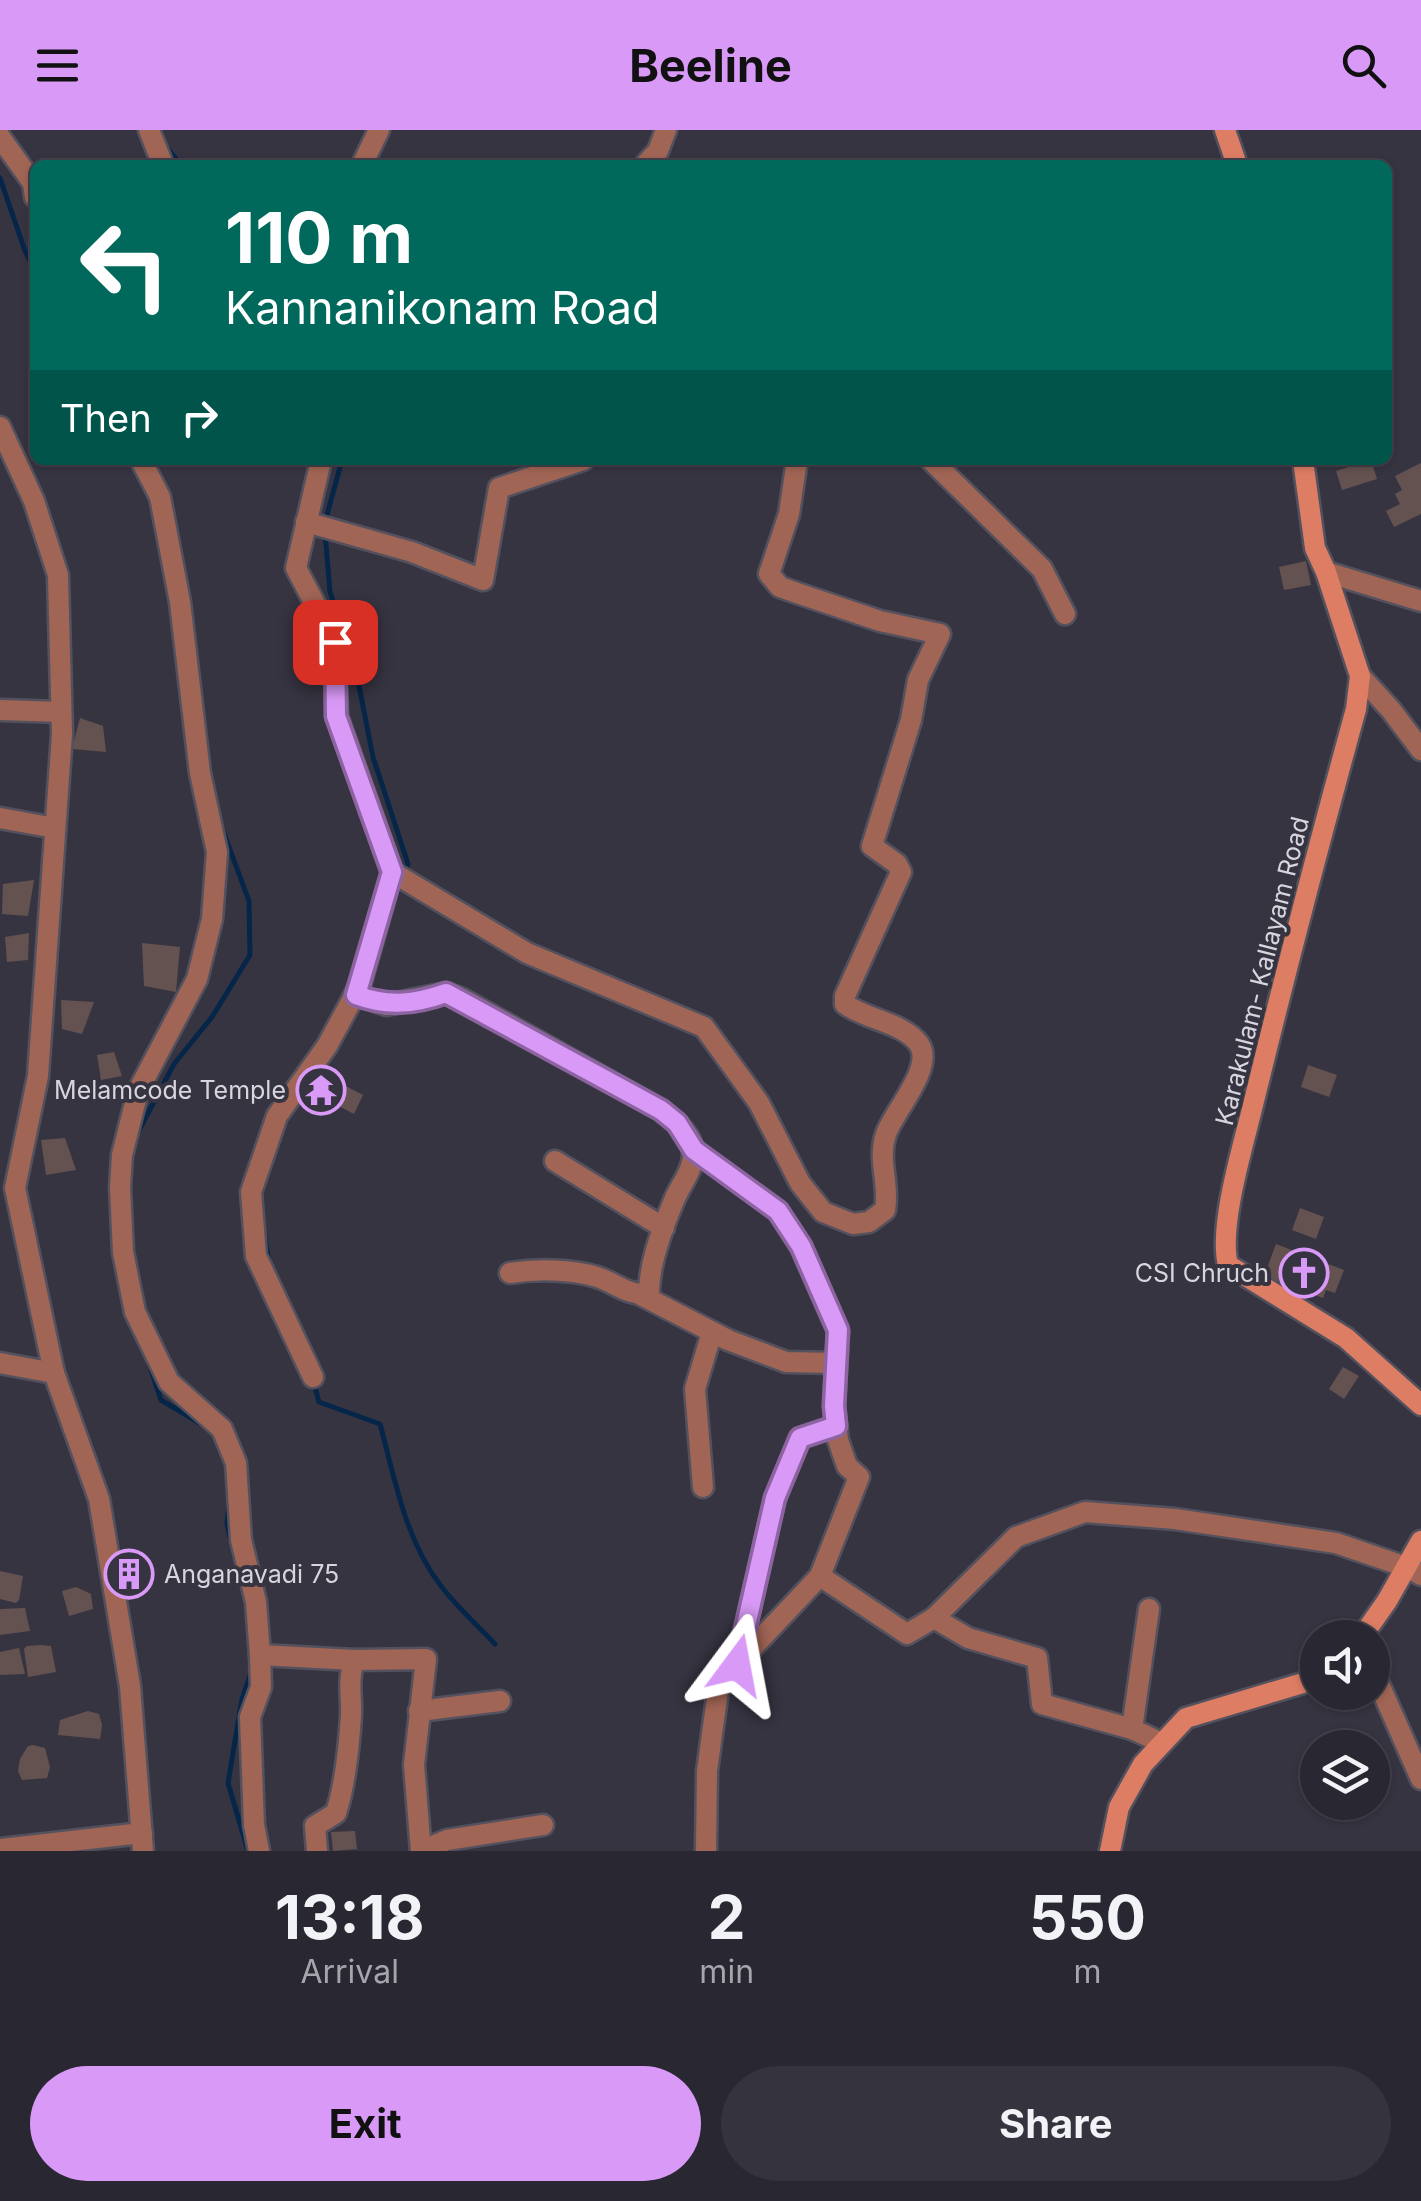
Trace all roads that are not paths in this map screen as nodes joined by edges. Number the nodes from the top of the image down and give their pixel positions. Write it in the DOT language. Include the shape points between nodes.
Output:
graph roads {
  1 [pos="149,130"];
  2 [pos="378,130"];
  3 [pos="666,130"];
  4 [pos="1225,130"];
  5 [pos="0,137"];
  6 [pos="161,160"];
  7 [pos="364,160"];
  8 [pos="650,160"];
  9 [pos="1235,160"];
  10 [pos="30,178"];
  11 [pos="0,426"];
  12 [pos="144,465"];
  13 [pos="320,465"];
  14 [pos="568,465"];
  15 [pos="795,465"];
  16 [pos="937,465"];
  17 [pos="1304,465"];
  18 [pos="306,522"];
  19 [pos="1326,572"];
  20 [pos="1421,601"];
  21 [pos="1066,614"];
  22 [pos="1360,676"];
  23 [pos="0,710"];
  24 [pos="62,712"];
  25 [pos="1421,750"];
  26 [pos="0,818"];
  27 [pos="55,828"];
  28 [pos="399,876"];
  29 [pos="360,996"];
  30 [pos="694,1150"];
  31 [pos="555,1160"];
  32 [pos="664,1228"];
  33 [pos="510,1274"];
  34 [pos="641,1295"];
  35 [pos="712,1332"];
  36 [pos="836,1363"];
  37 [pos="0,1364"];
  38 [pos="54,1373"];
  39 [pos="313,1377"];
  40 [pos="1421,1405"];
  41 [pos="836,1426"];
  42 [pos="703,1487"];
  43 [pos="1421,1541"];
  44 [pos="1414,1571"];
  45 [pos="820,1576"];
  46 [pos="1149,1610"];
  47 [pos="934,1618"];
  48 [pos="1375,1620"];
  49 [pos="260,1655"];
  50 [pos="356,1660"];
  51 [pos="737,1665"];
  52 [pos="1300,1684"];
  53 [pos="500,1702"];
  54 [pos="1390,1709"];
  55 [pos="419,1711"];
  56 [pos="1132,1729"];
  57 [pos="1162,1743"];
  58 [pos="1421,1780"];
  59 [pos="543,1825"];
  60 [pos="142,1842"];
  61 [pos="0,1849"];
  62 [pos="259,1851"];
  63 [pos="317,1851"];
  64 [pos="706,1851"];
  65 [pos="1110,1851"];
  1 -- 6 [label="street"];
  2 -- 7 [label="street"];
  3 -- 8 [label="street"];
  4 -- 9 [label="street"];
  5 -- 10 [label="street"];
  11 -- 24 [label="street" via="58,575"];
  12 -- 49 [label="street" via="160,497 168,536 217,852 212,918 196,979 138,1091 122,1156 123,1252 135,1312 169,1382 222,1429 236,1463"];
  13 -- 18 [label="street"];
  14 -- 18 [label="street" via="499,488 483,580"];
  15 -- 28 [label="street" via="789,514 769,574 800,594 940,634 918,680 872,846 902,872 845,996 860,1015 908,1034 924,1062 886,1134 885,1210 853,1224 823,1212 800,1183 759,1102 704,1027 527,953"];
  16 -- 21 [label="street" via="1042,569"];
  17 -- 19 [label="street, Karakulam- Kallayam Road" via="1315,548"];
  18 -- 28 [label="street" via="296,568 335,642 336,716"];
  19 -- 20 [label="street"];
  19 -- 22 [label="street, Karakulam- Kallayam Road"];
  22 -- 25 [label="street"];
  22 -- 40 [label="street, Karakulam- Kallayam Road" via="1223,1246 1228,1265 1346,1338"];
  23 -- 24 [label="street"];
  24 -- 27 [label="street"];
  26 -- 27 [label="street"];
  27 -- 38 [label="street" via="38,1076 16,1188"];
  28 -- 29 [label="street"];
  29 -- 30 [label="street" via="386,1004 446,993 462,999 661,1110"];
  29 -- 39 [label="street" via="277,1116 252,1192 256,1256"];
  30 -- 32 [label="street"];
  30 -- 36 [label="street" via="786,1221 838,1330"];
  31 -- 32 [label="street"];
  32 -- 34 [label="street" via="650,1293"];
  33 -- 34 [label="street" via="569,1272"];
  34 -- 35 [label="street"];
  35 -- 36 [label="street" via="786,1362"];
  35 -- 42 [label="street" via="695,1389"];
  36 -- 41 [label="street"];
  37 -- 38 [label="street"];
  38 -- 60 [label="street" via="98,1499 130,1686"];
  41 -- 45 [label="street" via="842,1458 859,1478"];
  41 -- 51 [label="street" via="800,1438 782,1483"];
  43 -- 44 [label="street"];
  44 -- 47 [label="street" via="1336,1543 1085,1512 1016,1536"];
  44 -- 48 [label="street"];
  45 -- 47 [label="street" via="908,1634"];
  45 -- 51 [label="street"];
  46 -- 56 [label="street"];
  47 -- 56 [label="street" via="968,1638 1037,1658 1042,1704"];
  49 -- 50 [label="street"];
  49 -- 62 [label="street" via="262,1687 250,1718"];
  50 -- 55 [label="street" via="426,1659"];
  50 -- 63 [label="street" via="344,1789 336,1813 316,1826"];
  51 -- 64 [label="street" via="718,1684"];
  52 -- 57 [label="street" via="1186,1718"];
  53 -- 55 [label="street"];
  54 -- 58 [label="street"];
  55 -- 59 [label="street" via="414,1765 421,1851 448,1840"];
  56 -- 57 [label="street"];
  57 -- 65 [label="street" via="1119,1807"];
  60 -- 61 [label="street"];
}
